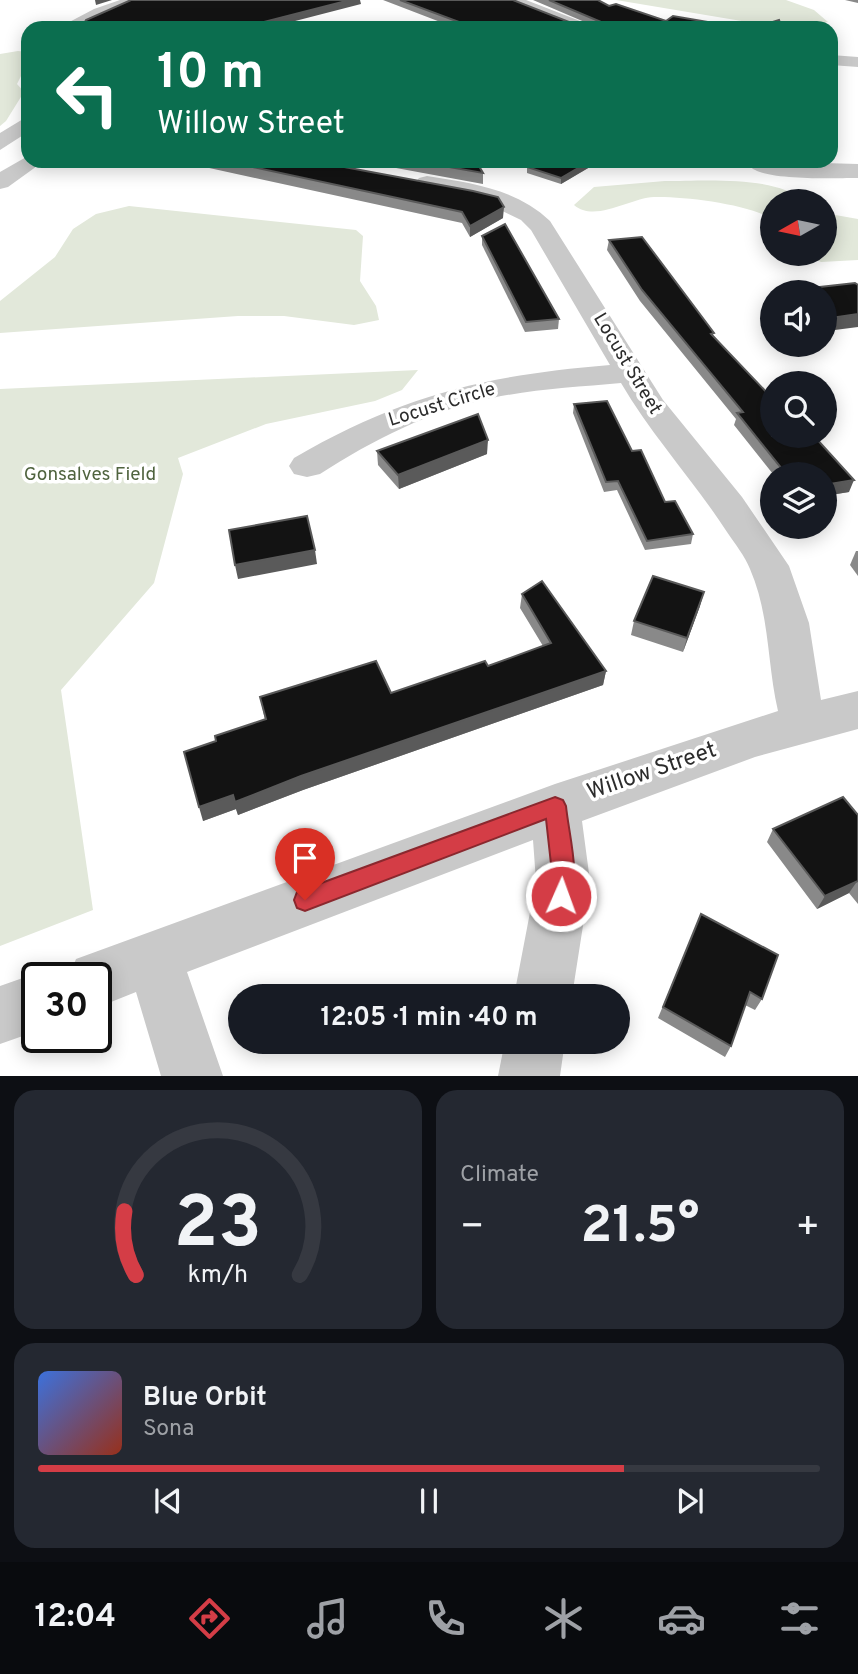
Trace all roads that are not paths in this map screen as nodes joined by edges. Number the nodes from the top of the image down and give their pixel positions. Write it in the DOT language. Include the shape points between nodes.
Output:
graph roads {
  1 [pos="135,0"];
  2 [pos="511,0"];
  3 [pos="81,21"];
  4 [pos="570,21"];
  5 [pos="838,61"];
  6 [pos="858,62"];
  7 [pos="21,127"];
  8 [pos="0,143"];
  9 [pos="22,168"];
  10 [pos="778,168"];
  11 [pos="858,171"];
  12 [pos="395,178"];
  13 [pos="0,182"];
  14 [pos="630,373"];
  15 [pos="307,466"];
  16 [pos="858,710"];
  17 [pos="804,724"];
  18 [pos="555,806"];
  19 [pos="154,957"];
  20 [pos="112,973"];
  21 [pos="545,984"];
  22 [pos="21,1008"];
  23 [pos="0,1015"];
  24 [pos="533,1054"];
  25 [pos="192,1076"];
  26 [pos="529,1076"];
  1 -- 3 [label="street"];
  2 -- 4 [label="street"];
  5 -- 6 [label="street"];
  7 -- 8 [label="street"];
  9 -- 13 [label="street"];
  10 -- 11 [label="street"];
  12 -- 14 [label="street, Locust Street" via="487,194 531,214"];
  14 -- 15 [label="street, Locust Circle" via="513,384 464,395 373,427"];
  14 -- 17 [label="street, Locust Street" via="769,566 788,623 793,681"];
  16 -- 17 [label="street, Willow Street"];
  17 -- 18 [label="street, Willow Street"];
  18 -- 19 [label="street, Willow Street"];
  18 -- 21 [label="street" via="563,881"];
  19 -- 20 [label="street, Willow Street"];
  19 -- 25 [label="street"];
  22 -- 23 [label="street"];
  24 -- 26 [label="street"];
}
